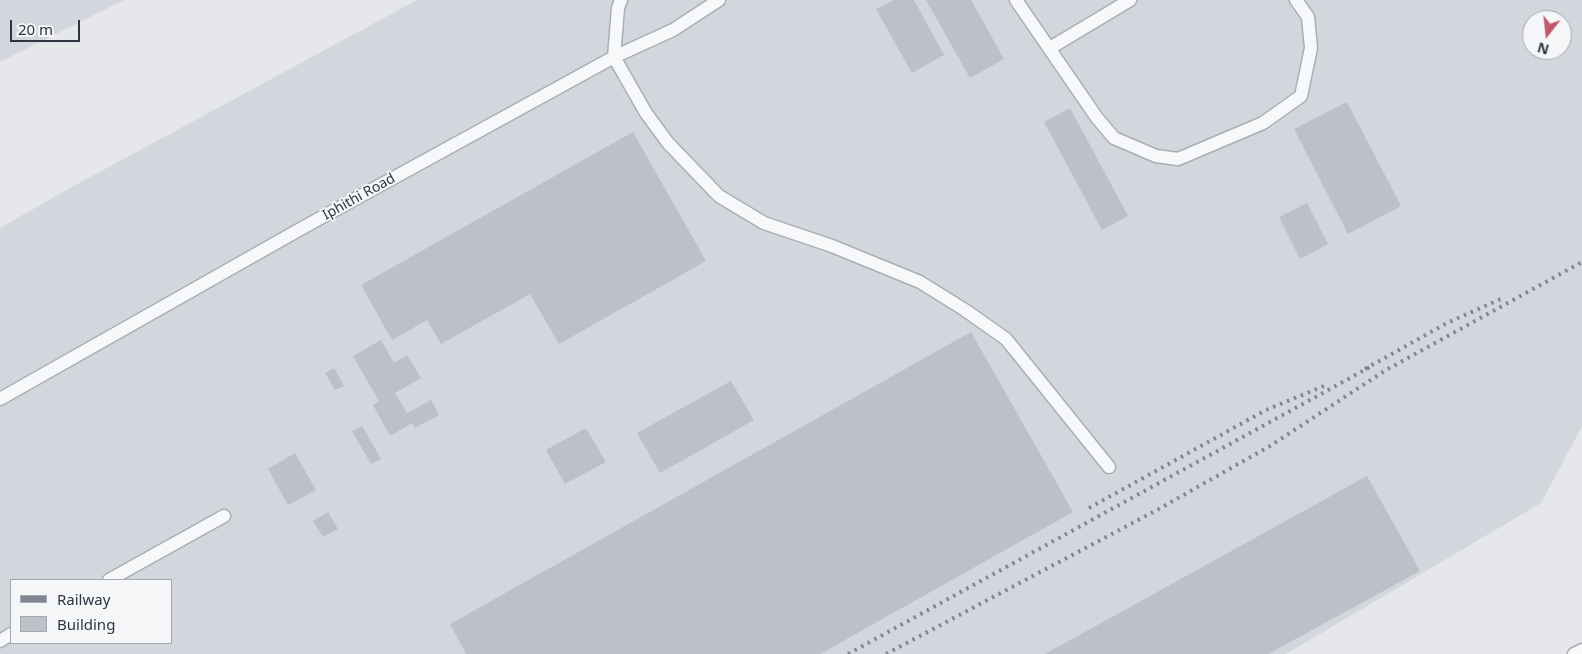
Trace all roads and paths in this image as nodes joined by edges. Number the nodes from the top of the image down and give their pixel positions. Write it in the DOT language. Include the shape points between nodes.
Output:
graph roads {
  1 [pos="621,0"];
  2 [pos="719,0"];
  3 [pos="1016,0"];
  4 [pos="1130,0"];
  5 [pos="1296,0"];
  6 [pos="1050,48"];
  7 [pos="614,57"];
  8 [pos="0,399"];
  9 [pos="1109,467"];
  10 [pos="224,516"];
  11 [pos="111,579"];
  12 [pos="1582,650"];
  13 [pos="1574,654"];
  1 -- 7 [label="lane"];
  2 -- 7 [label="lane, Iphithi Road" via="673,30"];
  3 -- 6 [label="lane"];
  4 -- 6 [label="lane"];
  5 -- 6 [label="lane" via="1308,17 1310,48 1302,96 1263,123 1178,159 1156,156 1114,138"];
  7 -- 8 [label="lane, Iphithi Road"];
  7 -- 9 [label="lane" via="646,113 668,143 719,196 764,223 832,246 920,282 965,310 1006,340"];
  10 -- 11 [label="lane"];
  12 -- 13 [label="lane"];
}
